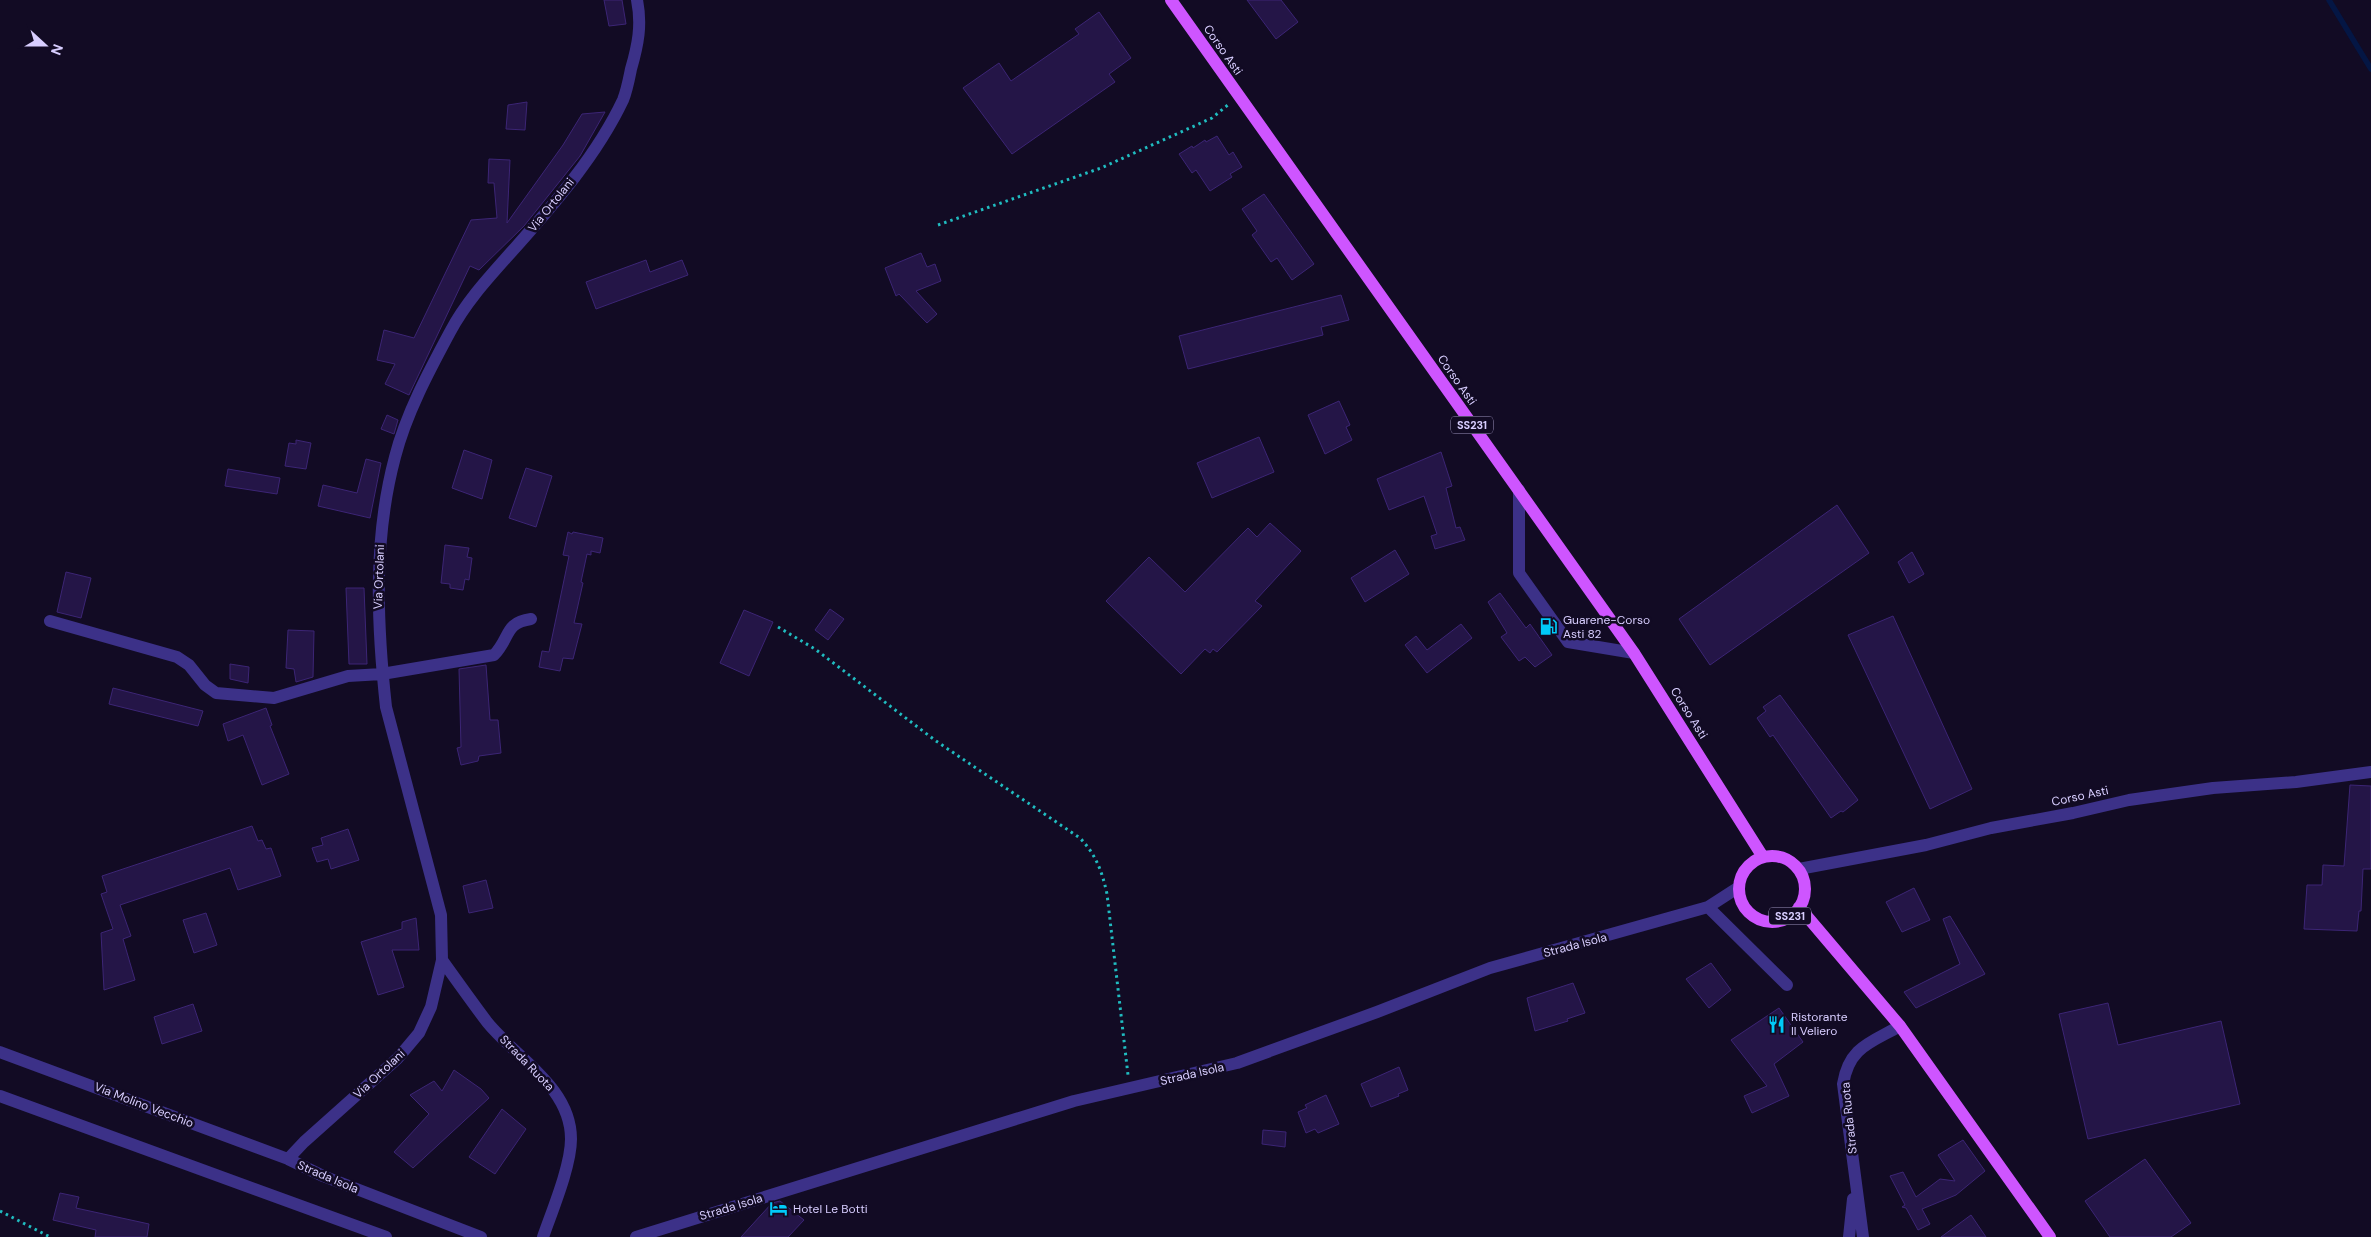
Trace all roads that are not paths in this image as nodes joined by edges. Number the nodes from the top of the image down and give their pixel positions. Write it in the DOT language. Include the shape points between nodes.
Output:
graph roads {
  1 [pos="638,0"];
  2 [pos="1171,0"];
  3 [pos="1519,490"];
  4 [pos="531,619"];
  5 [pos="50,621"];
  6 [pos="1634,653"];
  7 [pos="382,674"];
  8 [pos="2371,772"];
  9 [pos="1763,857"];
  10 [pos="1799,870"];
  11 [pos="1739,887"];
  12 [pos="1708,907"];
  13 [pos="1800,907"];
  14 [pos="442,960"];
  15 [pos="1787,986"];
  16 [pos="1900,1026"];
  17 [pos="0,1052"];
  18 [pos="0,1096"];
  19 [pos="288,1159"];
  20 [pos="1855,1179"];
  21 [pos="545,1232"];
  22 [pos="386,1237"];
  23 [pos="481,1237"];
  24 [pos="636,1237"];
  25 [pos="1849,1237"];
  26 [pos="1863,1237"];
  27 [pos="2050,1237"];
  1 -- 7 [label="street, Via Ortolani" via="641,19 624,98 597,145 554,204 476,292 451,330 419,394 395,456 381,530 378,616"];
  2 -- 3 [label="main road, Corso Asti / SS231"];
  3 -- 6 [label="main road, Corso Asti / SS231"];
  3 -- 6 [label="street" via="1519,573 1524,581 1568,642"];
  4 -- 7 [label="street" via="517,621 494,655"];
  5 -- 7 [label="street" via="176,657 190,666 216,693 274,698 348,676"];
  6 -- 9 [label="main road, Corso Asti / SS231"];
  7 -- 14 [label="street, Via Ortolani" via="386,707 441,915"];
  8 -- 10 [label="street, Corso Asti" via="2129,800 1991,828 1926,846"];
  9 -- 10 [label="main road" via="1783,857"];
  9 -- 11 [label="main road" via="1746,868"];
  10 -- 13 [label="main road, SS231" via="1805,888"];
  11 -- 12 [label="street, Strada Isola"];
  11 -- 13 [label="main road, SS231" via="1745,907 1761,920 1782,920"];
  12 -- 15 [label="street"];
  12 -- 24 [label="street, Strada Isola" via="1490,968 1237,1064 1074,1101"];
  13 -- 16 [label="main road"];
  14 -- 19 [label="street, Via Ortolani" via="431,1007 419,1033 398,1058"];
  14 -- 21 [label="street, Strada Ruota" via="488,1023 555,1092 568,1118 571,1139 568,1159"];
  16 -- 20 [label="street, Strada Ruota" via="1860,1049 1846,1066 1843,1084"];
  16 -- 27 [label="main road"];
  17 -- 19 [label="street, Via Molino Vecchio"];
  18 -- 22 [label="street"];
  19 -- 23 [label="street, Strada Isola" via="323,1176"];
  20 -- 25 [label="street"];
  20 -- 26 [label="street, Strada Ruota"];
}
